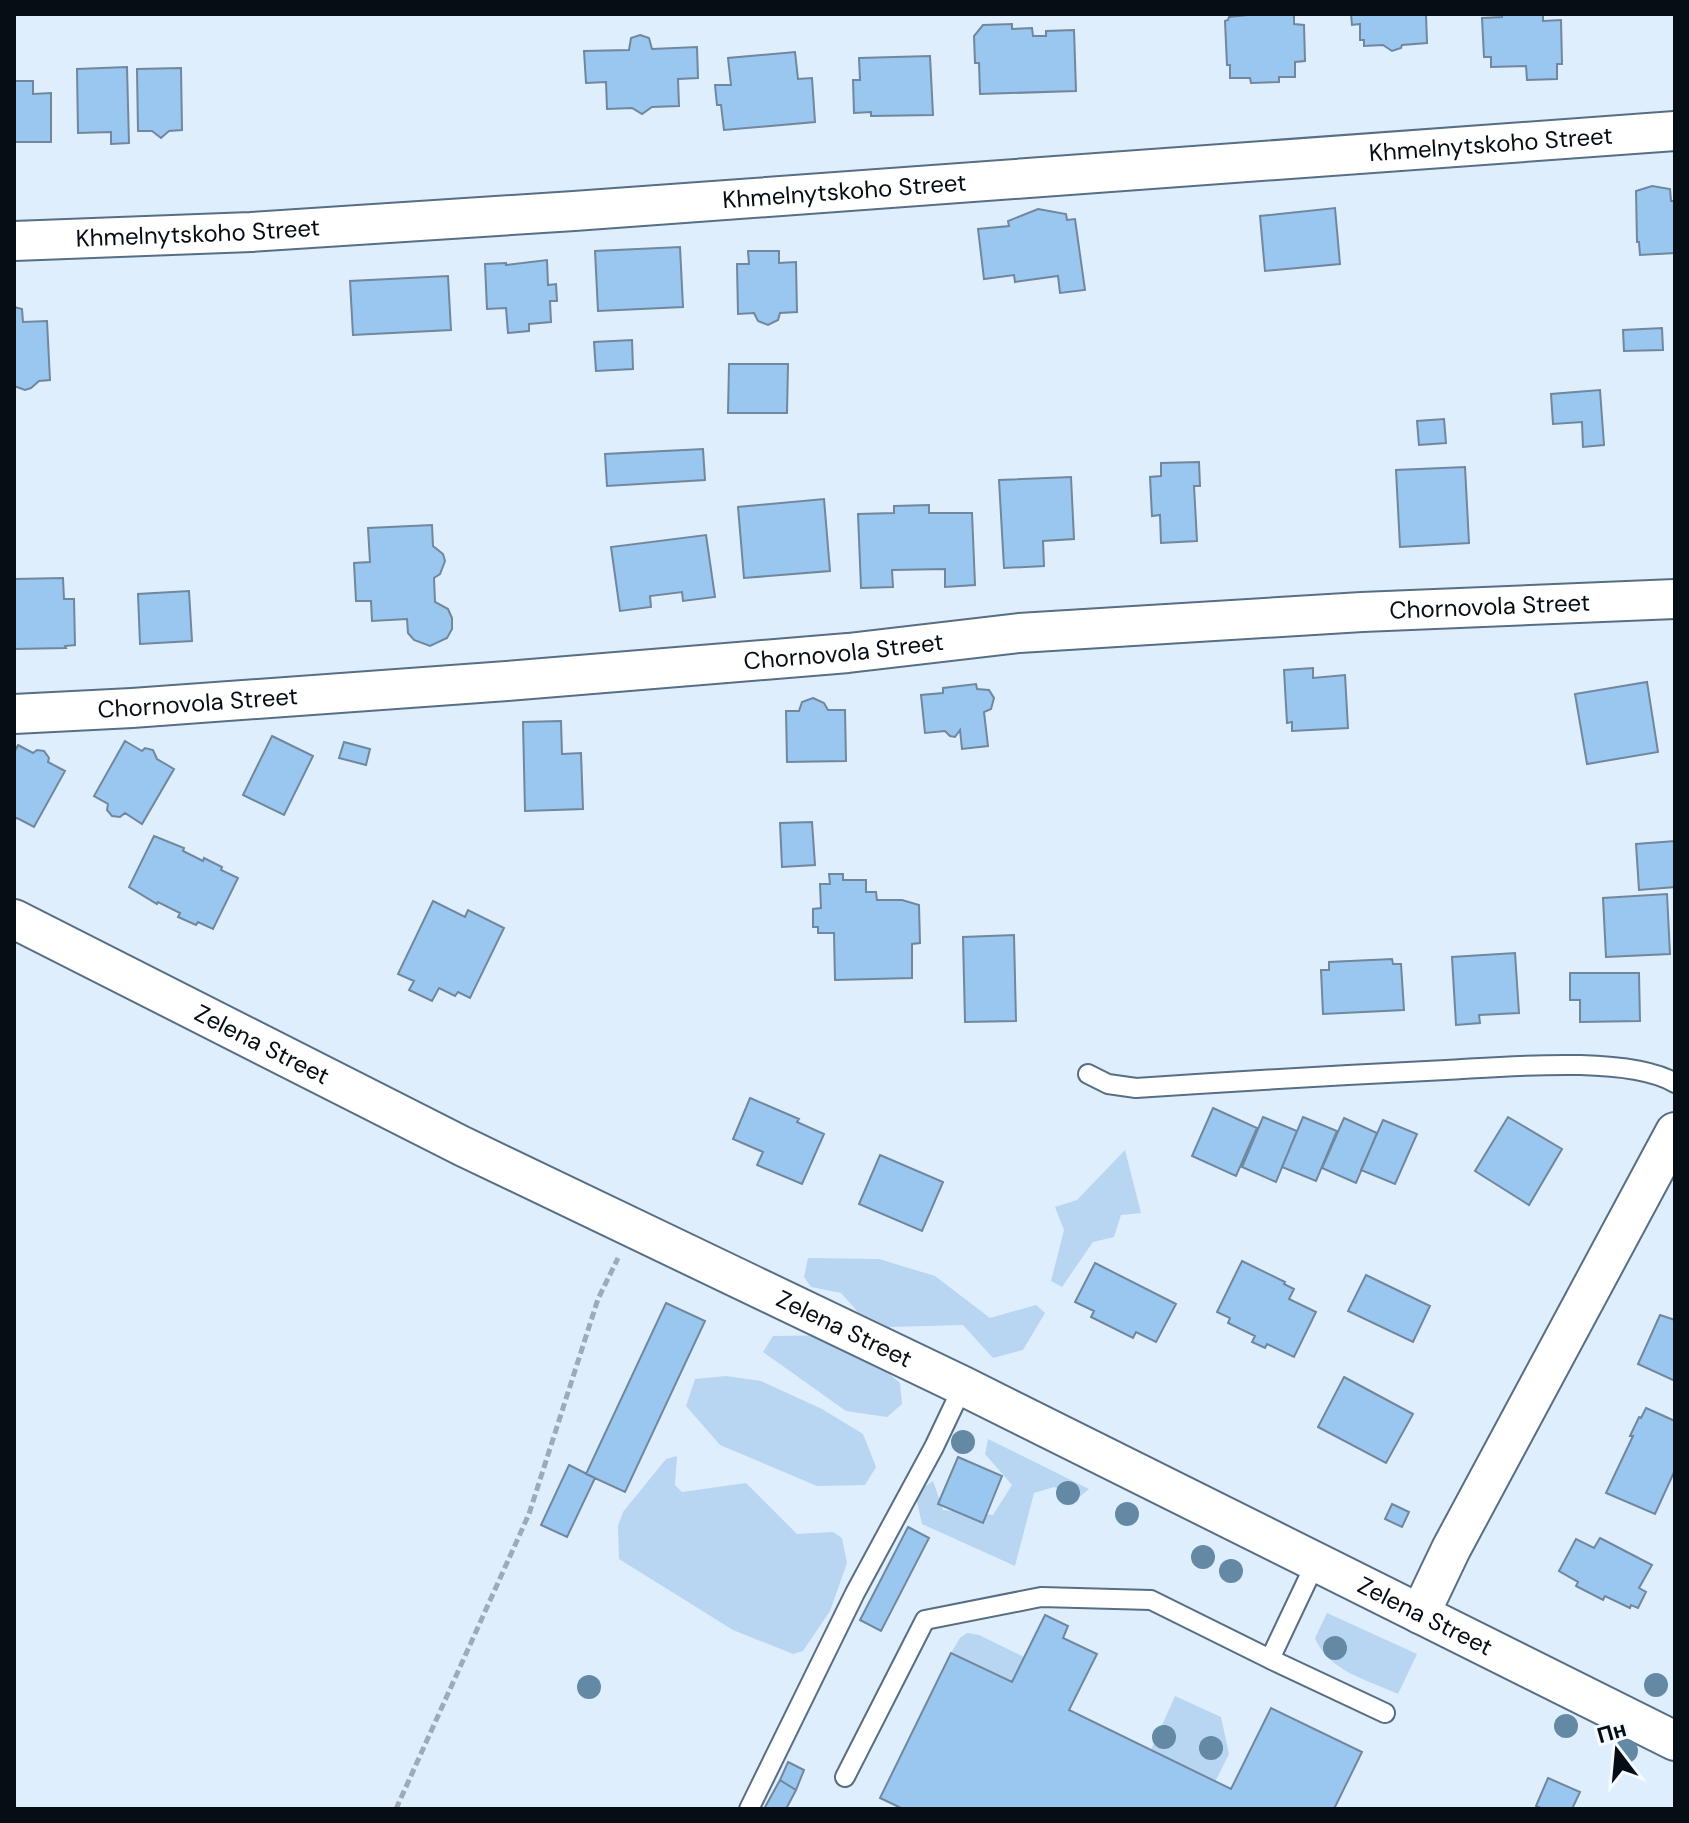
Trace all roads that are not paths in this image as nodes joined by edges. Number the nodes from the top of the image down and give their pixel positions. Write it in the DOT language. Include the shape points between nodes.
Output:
graph roads {
  1 [pos="1675,131"];
  2 [pos="14,241"];
  3 [pos="1675,599"];
  4 [pos="14,714"];
  5 [pos="14,919"];
  6 [pos="1088,1074"];
  7 [pos="1675,1083"];
  8 [pos="1669,1156"];
  9 [pos="963,1386"];
  10 [pos="1316,1562"];
  11 [pos="1420,1614"];
  12 [pos="1270,1659"];
  13 [pos="1385,1713"];
  14 [pos="1675,1741"];
  15 [pos="845,1777"];
  16 [pos="749,1809"];
  1 -- 2 [label="street, Khmelnytskoho Street" via="574,211"];
  3 -- 4 [label="street, Chornovola Street" via="1019,633 507,681"];
  5 -- 9 [label="street, Zelena Street" via="462,1146"];
  6 -- 7 [label="lane" via="1136,1088 1525,1066 1626,1067"];
  8 -- 11 [label="street"];
  9 -- 10 [label="street, Zelena Street"];
  9 -- 16 [label="lane"];
  10 -- 11 [label="street, Zelena Street"];
  10 -- 12 [label="lane"];
  11 -- 14 [label="street, Zelena Street"];
  12 -- 13 [label="lane"];
  12 -- 15 [label="lane" via="1151,1600 1041,1597 925,1620"];
}
